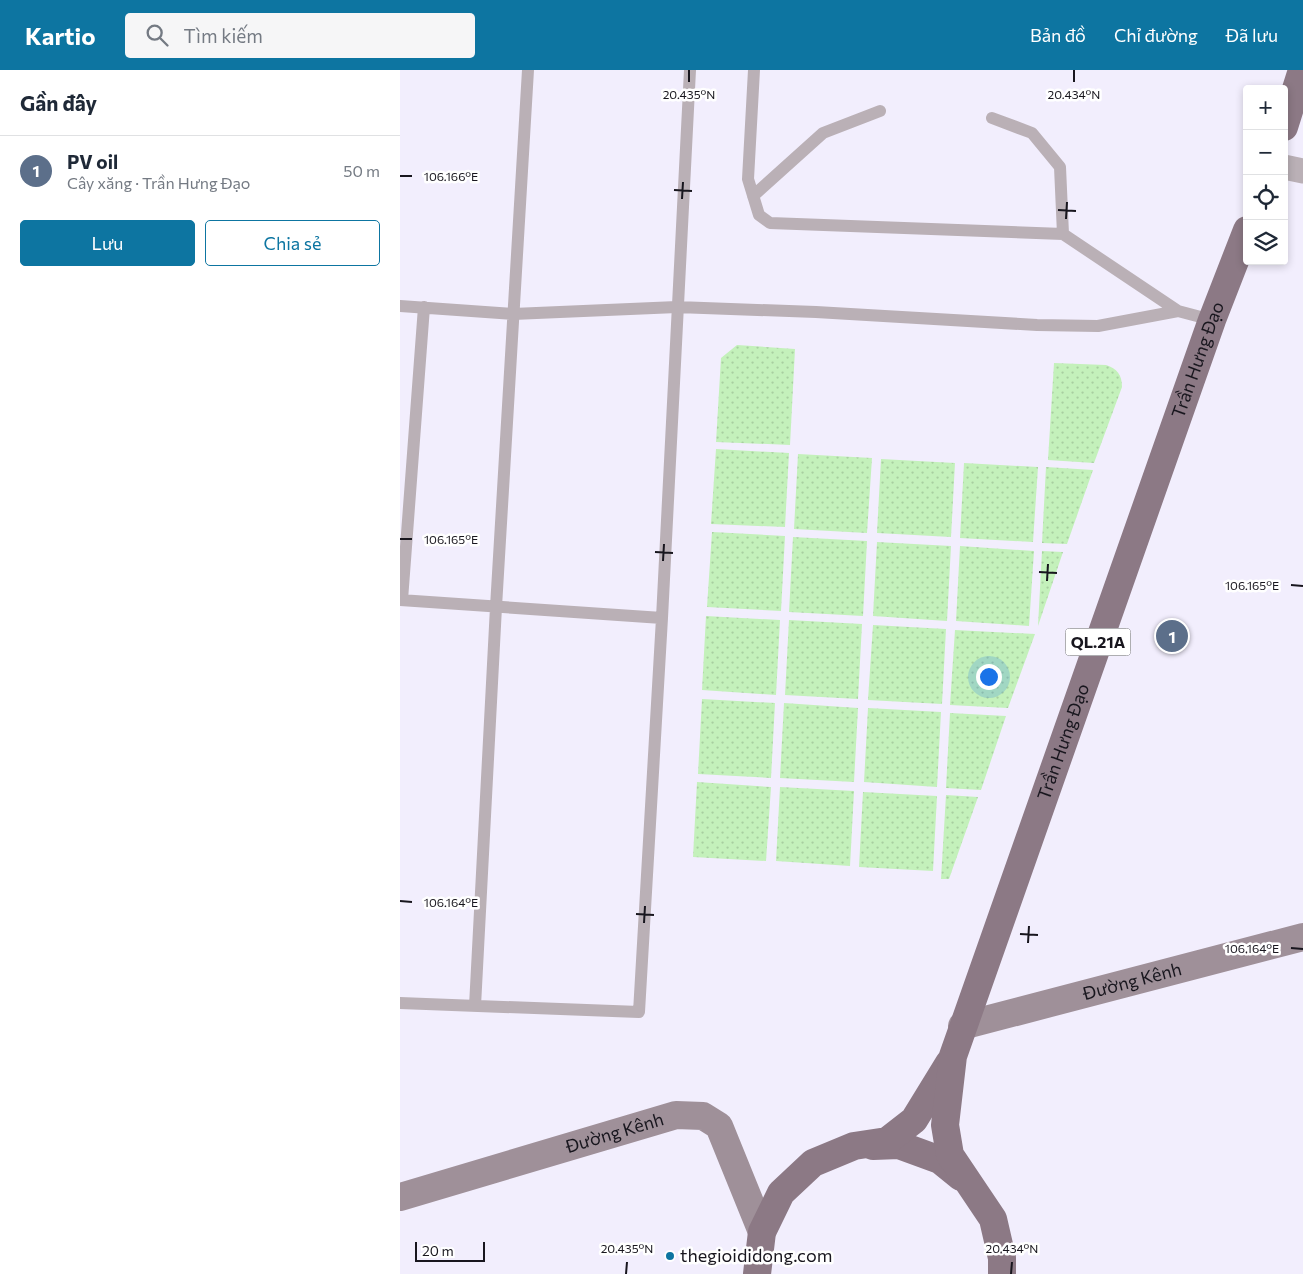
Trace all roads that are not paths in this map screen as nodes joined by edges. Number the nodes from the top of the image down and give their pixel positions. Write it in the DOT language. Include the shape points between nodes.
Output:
graph roads {
  1 [pos="528,70"];
  2 [pos="690,70"];
  3 [pos="754,70"];
  4 [pos="1302,70"];
  5 [pos="880,111"];
  6 [pos="1288,114"];
  7 [pos="992,118"];
  8 [pos="1288,167"];
  9 [pos="1303,171"];
  10 [pos="753,196"];
  11 [pos="1062,234"];
  12 [pos="1243,240"];
  13 [pos="400,306"];
  14 [pos="677,307"];
  15 [pos="424,308"];
  16 [pos="1178,311"];
  17 [pos="513,314"];
  18 [pos="1212,320"];
  19 [pos="401,600"];
  20 [pos="496,607"];
  21 [pos="662,618"];
  22 [pos="1303,937"];
  23 [pos="400,1003"];
  24 [pos="475,1006"];
  25 [pos="962,1026"];
  26 [pos="953,1056"];
  27 [pos="854,1146"];
  28 [pos="972,1186"];
  29 [pos="400,1197"];
  30 [pos="762,1232"];
  31 [pos="757,1274"];
  32 [pos="1002,1274"];
  1 -- 17 [label="lane"];
  2 -- 14 [label="lane"];
  3 -- 10 [label="lane" via="748,179"];
  4 -- 6 [label="main road"];
  5 -- 10 [label="lane" via="822,134"];
  7 -- 11 [label="lane" via="1032,133 1060,167"];
  8 -- 9 [label="street"];
  10 -- 11 [label="lane" via="759,215 770,222"];
  11 -- 16 [label="lane"];
  12 -- 18 [label="main road, Trần Hưng Đạo / QL.21A"];
  13 -- 15 [label="lane"];
  14 -- 16 [label="lane" via="1098,326"];
  14 -- 17 [label="lane"];
  14 -- 21 [label="lane"];
  15 -- 17 [label="lane"];
  15 -- 19 [label="lane"];
  16 -- 18 [label="lane"];
  17 -- 20 [label="lane"];
  18 -- 25 [label="main road, Trần Hưng Đạo / QL.21A"];
  19 -- 20 [label="lane"];
  20 -- 21 [label="lane"];
  20 -- 24 [label="lane"];
  21 -- 24 [label="lane" via="639,1012"];
  22 -- 25 [label="street, Đường Kênh"];
  23 -- 24 [label="lane"];
  25 -- 26 [label="main road, Trần Hưng Đạo / QL.21A"];
  26 -- 27 [label="main road" via="914,1120 887,1141"];
  26 -- 28 [label="main road" via="945,1125 950,1155"];
  27 -- 28 [label="main road" via="899,1145 940,1160"];
  27 -- 30 [label="main road" via="813,1163 781,1193"];
  28 -- 32 [label="main road" via="993,1219 1002,1258"];
  29 -- 30 [label="street, Đường Kênh" via="676,1115 703,1116 718,1126"];
  30 -- 31 [label="main road"];
}
